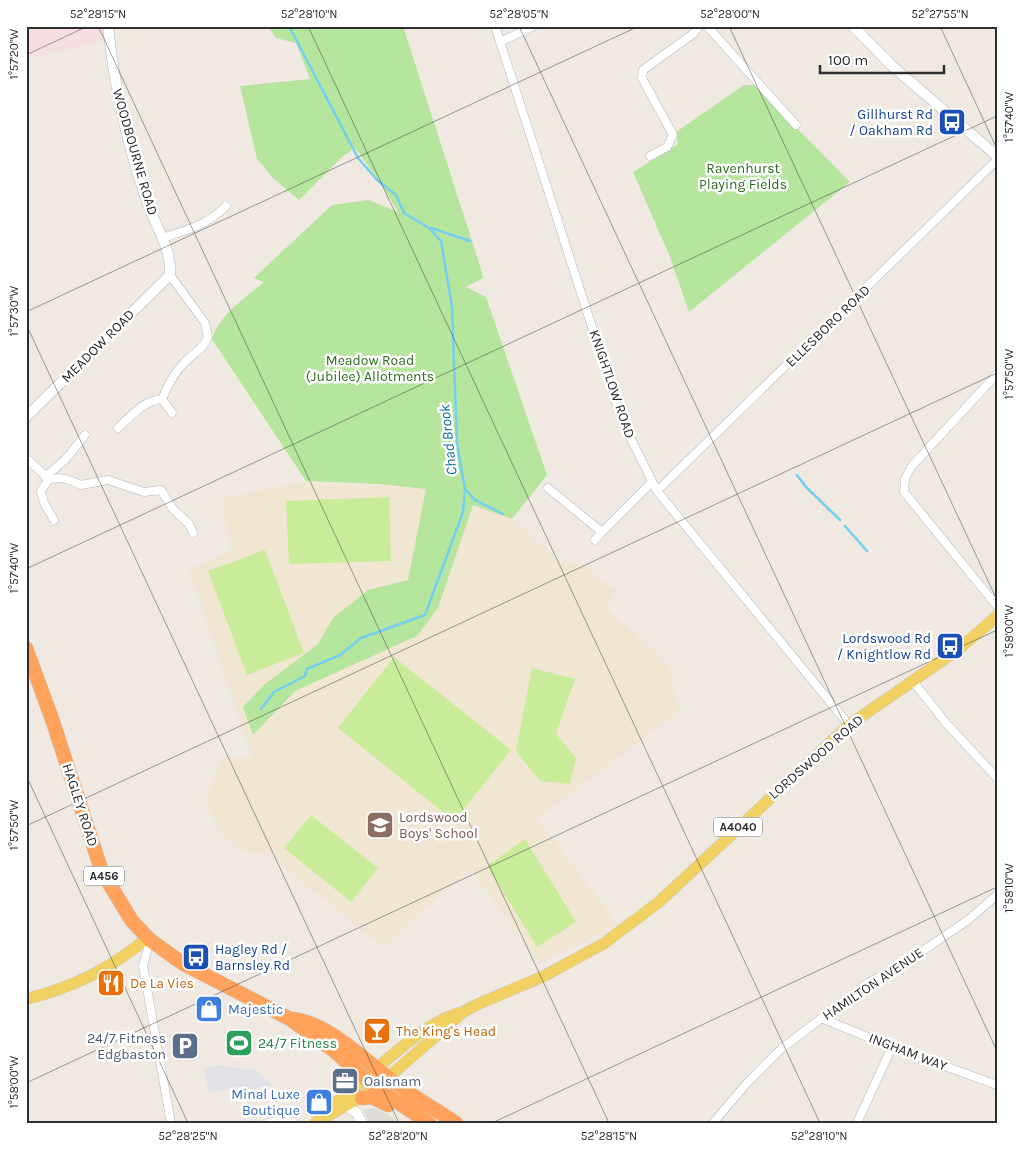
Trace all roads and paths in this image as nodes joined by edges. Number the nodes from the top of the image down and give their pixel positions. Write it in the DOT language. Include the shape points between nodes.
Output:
graph roads {
  1 [pos="108,26"];
  2 [pos="495,26"];
  3 [pos="534,26"];
  4 [pos="699,26"];
  5 [pos="707,26"];
  6 [pos="854,26"];
  7 [pos="500,42"];
  8 [pos="796,126"];
  9 [pos="650,156"];
  10 [pos="997,156"];
  11 [pos="997,160"];
  12 [pos="226,206"];
  13 [pos="162,238"];
  14 [pos="170,275"];
  15 [pos="997,374"];
  16 [pos="162,399"];
  17 [pos="172,412"];
  18 [pos="26,417"];
  19 [pos="118,428"];
  20 [pos="85,435"];
  21 [pos="26,458"];
  22 [pos="47,478"];
  23 [pos="652,482"];
  24 [pos="548,488"];
  25 [pos="657,491"];
  26 [pos="54,520"];
  27 [pos="602,532"];
  28 [pos="193,534"];
  29 [pos="595,540"];
  30 [pos="997,606"];
  31 [pos="997,616"];
  32 [pos="26,648"];
  33 [pos="912,680"];
  34 [pos="849,726"];
  35 [pos="997,778"];
  36 [pos="997,895"];
  37 [pos="148,939"];
  38 [pos="26,999"];
  39 [pos="463,1012"];
  40 [pos="821,1018"];
  41 [pos="290,1019"];
  42 [pos="892,1047"];
  43 [pos="376,1069"];
  44 [pos="378,1082"];
  45 [pos="997,1085"];
  46 [pos="362,1098"];
  47 [pos="345,1105"];
  48 [pos="426,1121"];
  49 [pos="859,1122"];
  50 [pos="171,1123"];
  51 [pos="268,1123"];
  52 [pos="294,1123"];
  53 [pos="311,1123"];
  54 [pos="315,1123"];
  55 [pos="362,1123"];
  56 [pos="456,1123"];
  57 [pos="713,1123"];
  1 -- 13 [label="street, WOODBOURNE ROAD" via="112,71 136,166"];
  2 -- 7 [label="street, KNIGHTLOW ROAD"];
  3 -- 7 [label="street"];
  4 -- 9 [label="street" via="643,70 642,78 672,135 667,148"];
  5 -- 8 [label="street"];
  6 -- 10 [label="street" via="891,64"];
  7 -- 23 [label="street, KNIGHTLOW ROAD" via="623,423"];
  11 -- 25 [label="street, ELLESBORO ROAD"];
  12 -- 13 [label="street" via="206,223"];
  13 -- 14 [label="street, WOODBOURNE ROAD" via="171,262"];
  14 -- 16 [label="street" via="205,323 208,337 200,349 182,364"];
  14 -- 18 [label="street, MEADOW ROAD"];
  15 -- 30 [label="street" via="911,467 905,479 904,492"];
  16 -- 17 [label="street"];
  16 -- 19 [label="street" via="144,404"];
  20 -- 22 [label="street"];
  21 -- 22 [label="street"];
  22 -- 26 [label="street" via="41,491"];
  22 -- 28 [label="street" via="64,477 81,485 116,481 144,492 161,490 173,509 189,524"];
  23 -- 25 [label="street, KNIGHTLOW ROAD"];
  23 -- 27 [label="street"];
  24 -- 27 [label="street"];
  25 -- 34 [label="street, KNIGHTLOW ROAD"];
  27 -- 29 [label="street"];
  31 -- 33 [label="main road, LORDSWOOD ROAD / A4040" via="959,649"];
  32 -- 37 [label="highway, HAGLEY ROAD / A456" via="102,872 132,921"];
  33 -- 34 [label="main road, LORDSWOOD ROAD / A4040"];
  33 -- 35 [label="street"];
  34 -- 39 [label="main road, LORDSWOOD ROAD / A4040" via="659,902 603,944 544,976"];
  36 -- 40 [label="street, HAMILTON AVENUE" via="968,920 902,965 868,983"];
  37 -- 38 [label="main road" via="91,977"];
  37 -- 41 [label="highway, HAGLEY ROAD / A456" via="182,963"];
  37 -- 50 [label="street" via="144,966"];
  39 -- 43 [label="main road, LORDSWOOD ROAD / A4040" via="423,1033"];
  39 -- 44 [label="main road, LORDSWOOD ROAD / A4040"];
  40 -- 42 [label="street, INGHAM WAY"];
  40 -- 57 [label="street, HAMILTON AVENUE" via="781,1049"];
  41 -- 43 [label="highway, HAGLEY ROAD / A456" via="304,1020 329,1034"];
  41 -- 44 [label="highway, HAGLEY ROAD / A456"];
  42 -- 45 [label="street, INGHAM WAY"];
  42 -- 49 [label="street"];
  43 -- 44 [label="highway, A456"];
  44 -- 46 [label="main road"];
  44 -- 48 [label="highway, A456"];
  44 -- 53 [label="main road"];
  44 -- 56 [label="highway, A456"];
  46 -- 47 [label="main road"];
  46 -- 48 [label="highway, A456" via="377,1098 395,1110"];
  47 -- 54 [label="main road"];
  47 -- 55 [label="street" via="357,1113"];
  51 -- 52 [label="street" via="285,1119"];
}
